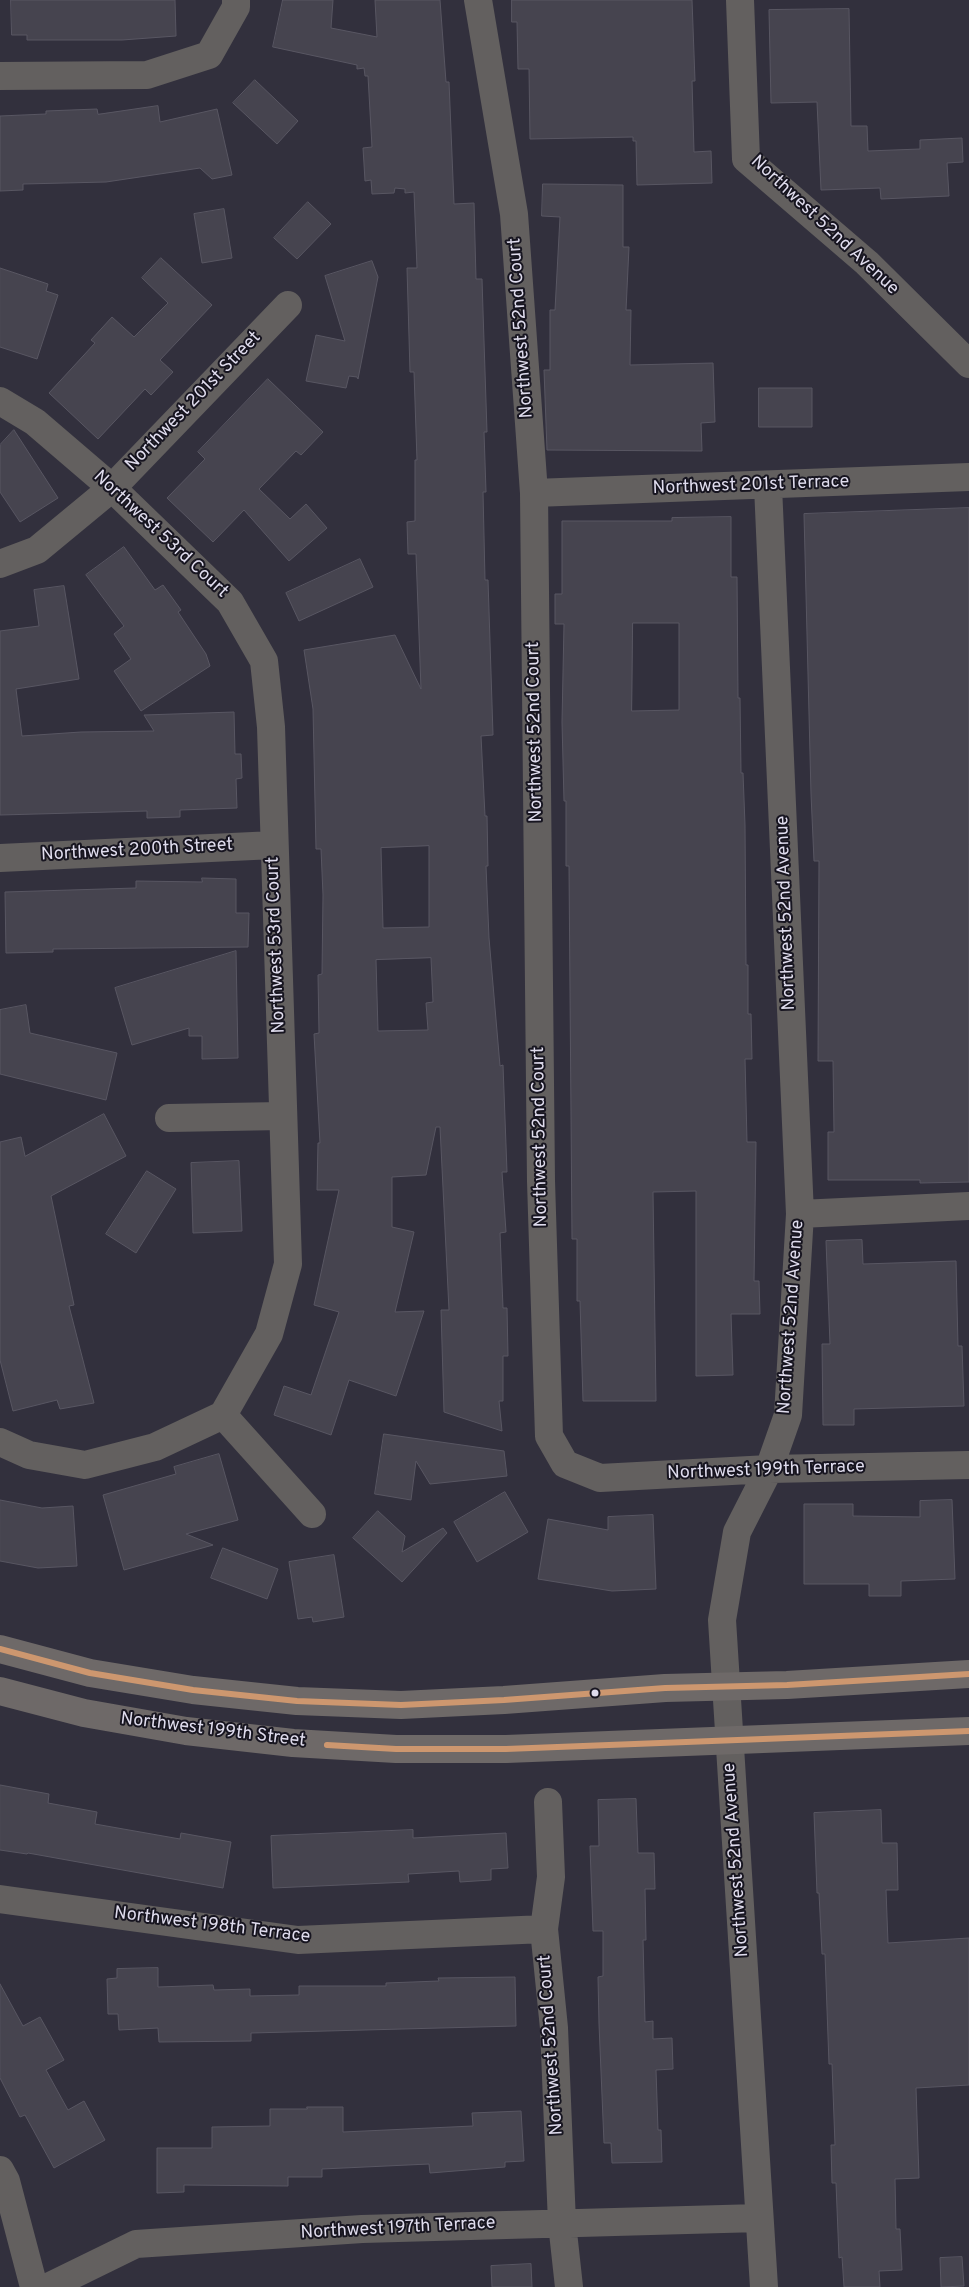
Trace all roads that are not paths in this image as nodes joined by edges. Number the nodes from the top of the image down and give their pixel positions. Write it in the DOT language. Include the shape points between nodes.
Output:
graph roads {
  1 [pos="236,0"];
  2 [pos="478,0"];
  3 [pos="740,0"];
  4 [pos="0,76"];
  5 [pos="288,305"];
  6 [pos="969,364"];
  7 [pos="0,401"];
  8 [pos="969,477"];
  9 [pos="768,486"];
  10 [pos="112,488"];
  11 [pos="534,493"];
  12 [pos="0,564"];
  13 [pos="274,845"];
  14 [pos="0,858"];
  15 [pos="282,1116"];
  16 [pos="168,1118"];
  17 [pos="969,1206"];
  18 [pos="800,1214"];
  19 [pos="223,1415"];
  20 [pos="0,1442"];
  21 [pos="565,1464"];
  22 [pos="969,1465"];
  23 [pos="769,1469"];
  24 [pos="312,1514"];
  25 [pos="0,1649"];
  26 [pos="969,1674"];
  27 [pos="726,1687"];
  28 [pos="0,1692"];
  29 [pos="969,1731"];
  30 [pos="729,1741"];
  31 [pos="548,1802"];
  32 [pos="0,1899"];
  33 [pos="544,1929"];
  34 [pos="0,2170"];
  35 [pos="759,2218"];
  36 [pos="562,2223"];
  37 [pos="34,2287"];
  38 [pos="48,2287"];
  39 [pos="569,2287"];
  40 [pos="764,2287"];
  1 -- 4 [label="street" via="236,7 209,55 146,75"];
  2 -- 11 [label="street, Northwest 52nd Court" via="514,214"];
  3 -- 6 [label="street, Northwest 52nd Avenue" via="746,159 868,263"];
  5 -- 10 [label="street, Northwest 201st Street"];
  7 -- 10 [label="street, Northwest 53rd Court" via="35,422"];
  8 -- 9 [label="street, Northwest 201st Terrace"];
  9 -- 11 [label="street, Northwest 201st Terrace"];
  9 -- 18 [label="street, Northwest 52nd Avenue"];
  10 -- 12 [label="street, Northwest 201st Street" via="37,550"];
  10 -- 13 [label="street, Northwest 53rd Court" via="230,602 264,660 271,726"];
  11 -- 21 [label="street, Northwest 52nd Court" via="541,1181 549,1436"];
  13 -- 14 [label="street, Northwest 200th Street"];
  13 -- 15 [label="street, Northwest 53rd Court"];
  15 -- 16 [label="street"];
  15 -- 19 [label="street, Northwest 53rd Court" via="288,1264 269,1334"];
  17 -- 18 [label="street"];
  18 -- 23 [label="street, Northwest 52nd Avenue" via="788,1415"];
  19 -- 20 [label="street" via="155,1447 85,1464 28,1455"];
  19 -- 24 [label="street"];
  21 -- 23 [label="street, Northwest 199th Terrace" via="600,1478"];
  22 -- 23 [label="street, Northwest 199th Terrace"];
  23 -- 27 [label="street, Northwest 52nd Avenue" via="737,1532 722,1620"];
  25 -- 27 [label="main road" via="90,1673 193,1690 297,1701 401,1705"];
  26 -- 27 [label="main road"];
  27 -- 30 [label="street, Northwest 52nd Avenue"];
  28 -- 30 [label="main road, Northwest 199th Street" via="84,1713 177,1730 293,1743 396,1749 506,1749"];
  29 -- 30 [label="main road, Northwest 199th Street"];
  30 -- 35 [label="street, Northwest 52nd Avenue"];
  31 -- 33 [label="street, Northwest 52nd Court" via="551,1877"];
  32 -- 33 [label="street, Northwest 198th Terrace" via="298,1940"];
  33 -- 36 [label="street, Northwest 52nd Court" via="554,2028"];
  34 -- 37 [label="street" via="6,2180"];
  35 -- 36 [label="street, Northwest 197th Terrace"];
  35 -- 40 [label="street, Northwest 52nd Avenue"];
  36 -- 38 [label="street, Northwest 197th Terrace" via="362,2229 136,2244"];
  36 -- 39 [label="street, Northwest 52nd Court"];
}
